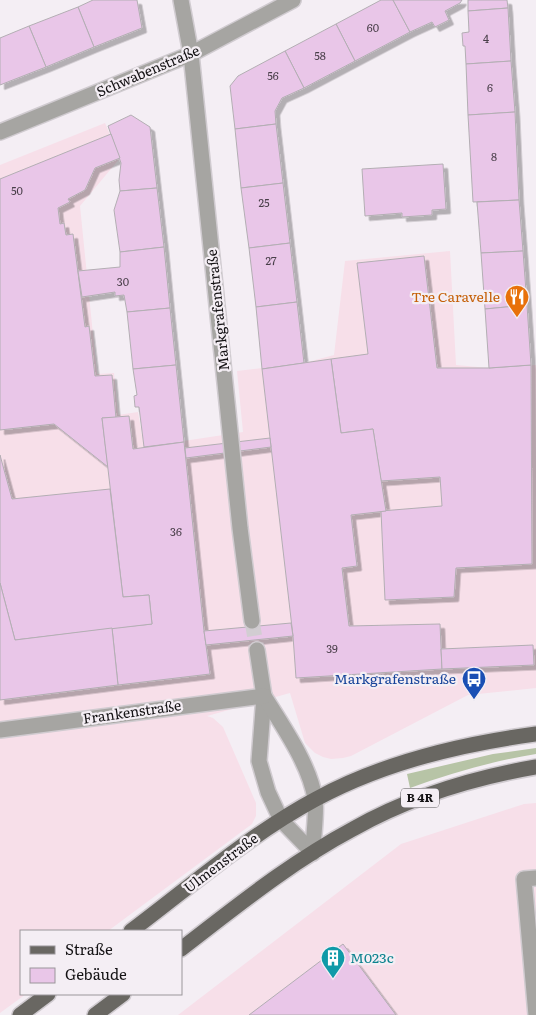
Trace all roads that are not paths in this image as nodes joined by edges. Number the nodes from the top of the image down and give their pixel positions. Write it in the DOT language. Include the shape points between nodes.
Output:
graph roads {
  1 [pos="181,0"];
  2 [pos="293,0"];
  3 [pos="191,54"];
  4 [pos="0,132"];
  5 [pos="252,621"];
  6 [pos="257,650"];
  7 [pos="264,696"];
  8 [pos="0,730"];
  9 [pos="536,734"];
  10 [pos="536,767"];
  11 [pos="315,799"];
  12 [pos="281,820"];
  13 [pos="312,853"];
  14 [pos="536,878"];
  15 [pos="132,930"];
  16 [pos="182,948"];
  17 [pos="47,995"];
  18 [pos="122,995"];
  19 [pos="20,1015"];
  20 [pos="95,1015"];
  21 [pos="536,1015"];
  1 -- 3 [label="street, Markgrafenstraße"];
  2 -- 3 [label="street, Schwabenstraße"];
  3 -- 4 [label="street, Schwabenstraße"];
  3 -- 5 [label="street, Markgrafenstraße"];
  6 -- 7 [label="street"];
  7 -- 8 [label="street, Frankenstraße"];
  7 -- 11 [label="street" via="299,756"];
  7 -- 12 [label="street" via="259,761"];
  9 -- 11 [label="main road" via="479,742 426,755 360,778"];
  10 -- 13 [label="main road, B 4R" via="480,778 428,794 360,825"];
  11 -- 12 [label="main road, Ulmenstraße"];
  11 -- 13 [label="street"];
  12 -- 13 [label="street"];
  12 -- 15 [label="main road, Ulmenstraße"];
  13 -- 16 [label="main road, B 4R"];
  14 -- 21 [label="street" via="524,879"];
  17 -- 19 [label="main road"];
  18 -- 20 [label="main road"];
}
